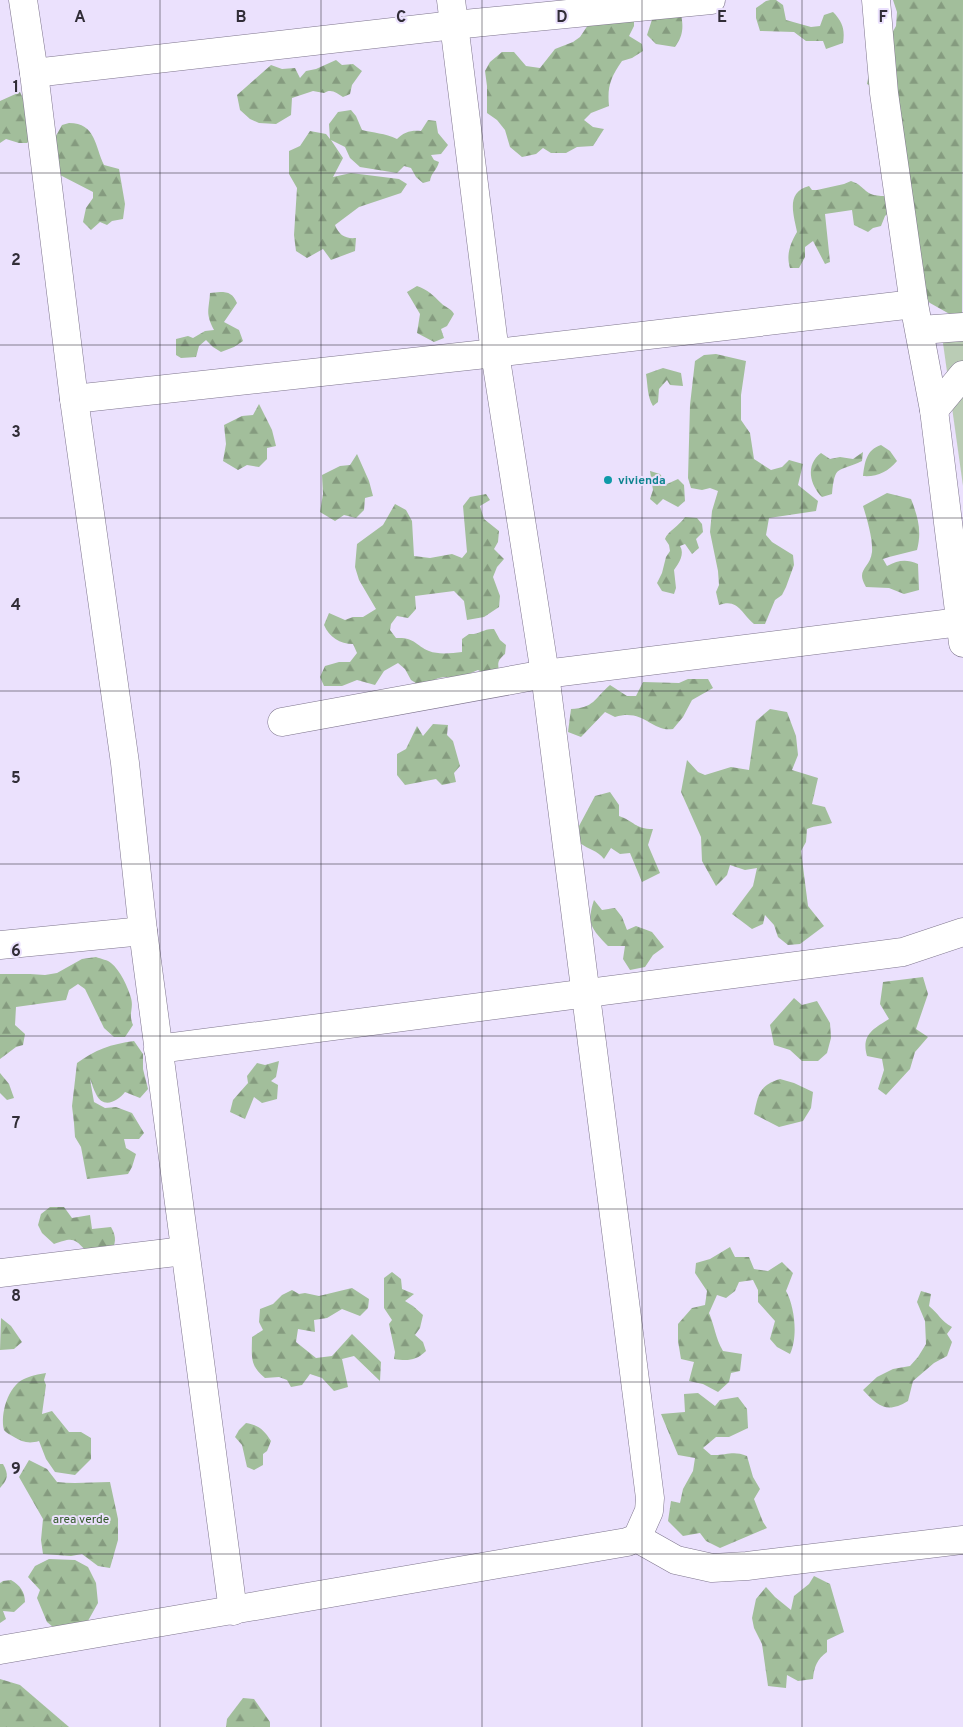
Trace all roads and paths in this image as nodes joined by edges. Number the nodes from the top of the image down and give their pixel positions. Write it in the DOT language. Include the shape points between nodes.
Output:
graph roads {
  1 [pos="23,0"];
  2 [pos="711,0"];
  3 [pos="876,0"];
  4 [pos="453,12"];
  5 [pos="34,73"];
  6 [pos="917,316"];
  7 [pos="963,326"];
  8 [pos="495,353"];
  9 [pos="963,375"];
  10 [pos="74,400"];
  11 [pos="934,410"];
  12 [pos="962,632"];
  13 [pos="545,674"];
  14 [pos="282,722"];
  15 [pos="143,931"];
  16 [pos="963,932"];
  17 [pos="0,945"];
  18 [pos="584,994"];
  19 [pos="158,1049"];
  20 [pos="184,1251"];
  21 [pos="0,1273"];
  22 [pos="637,1538"];
  23 [pos="963,1540"];
  24 [pos="234,1611"];
  25 [pos="0,1650"];
  1 -- 5 [label="street"];
  2 -- 4 [label="street"];
  3 -- 6 [label="street" via="884,93"];
  4 -- 5 [label="street"];
  4 -- 8 [label="street"];
  5 -- 10 [label="street"];
  6 -- 7 [label="street"];
  6 -- 8 [label="street"];
  6 -- 11 [label="street"];
  8 -- 10 [label="street"];
  8 -- 13 [label="street"];
  9 -- 11 [label="street"];
  10 -- 15 [label="street" via="125,762"];
  11 -- 12 [label="street"];
  12 -- 13 [label="street"];
  13 -- 14 [label="street"];
  13 -- 18 [label="street"];
  15 -- 17 [label="street"];
  15 -- 19 [label="street"];
  16 -- 18 [label="street" via="903,952"];
  18 -- 19 [label="street"];
  18 -- 22 [label="street" via="650,1498 649,1512"];
  19 -- 20 [label="street"];
  20 -- 21 [label="street"];
  20 -- 24 [label="street"];
  22 -- 23 [label="street" via="676,1560 712,1568"];
  22 -- 24 [label="street"];
  24 -- 25 [label="street"];
}
